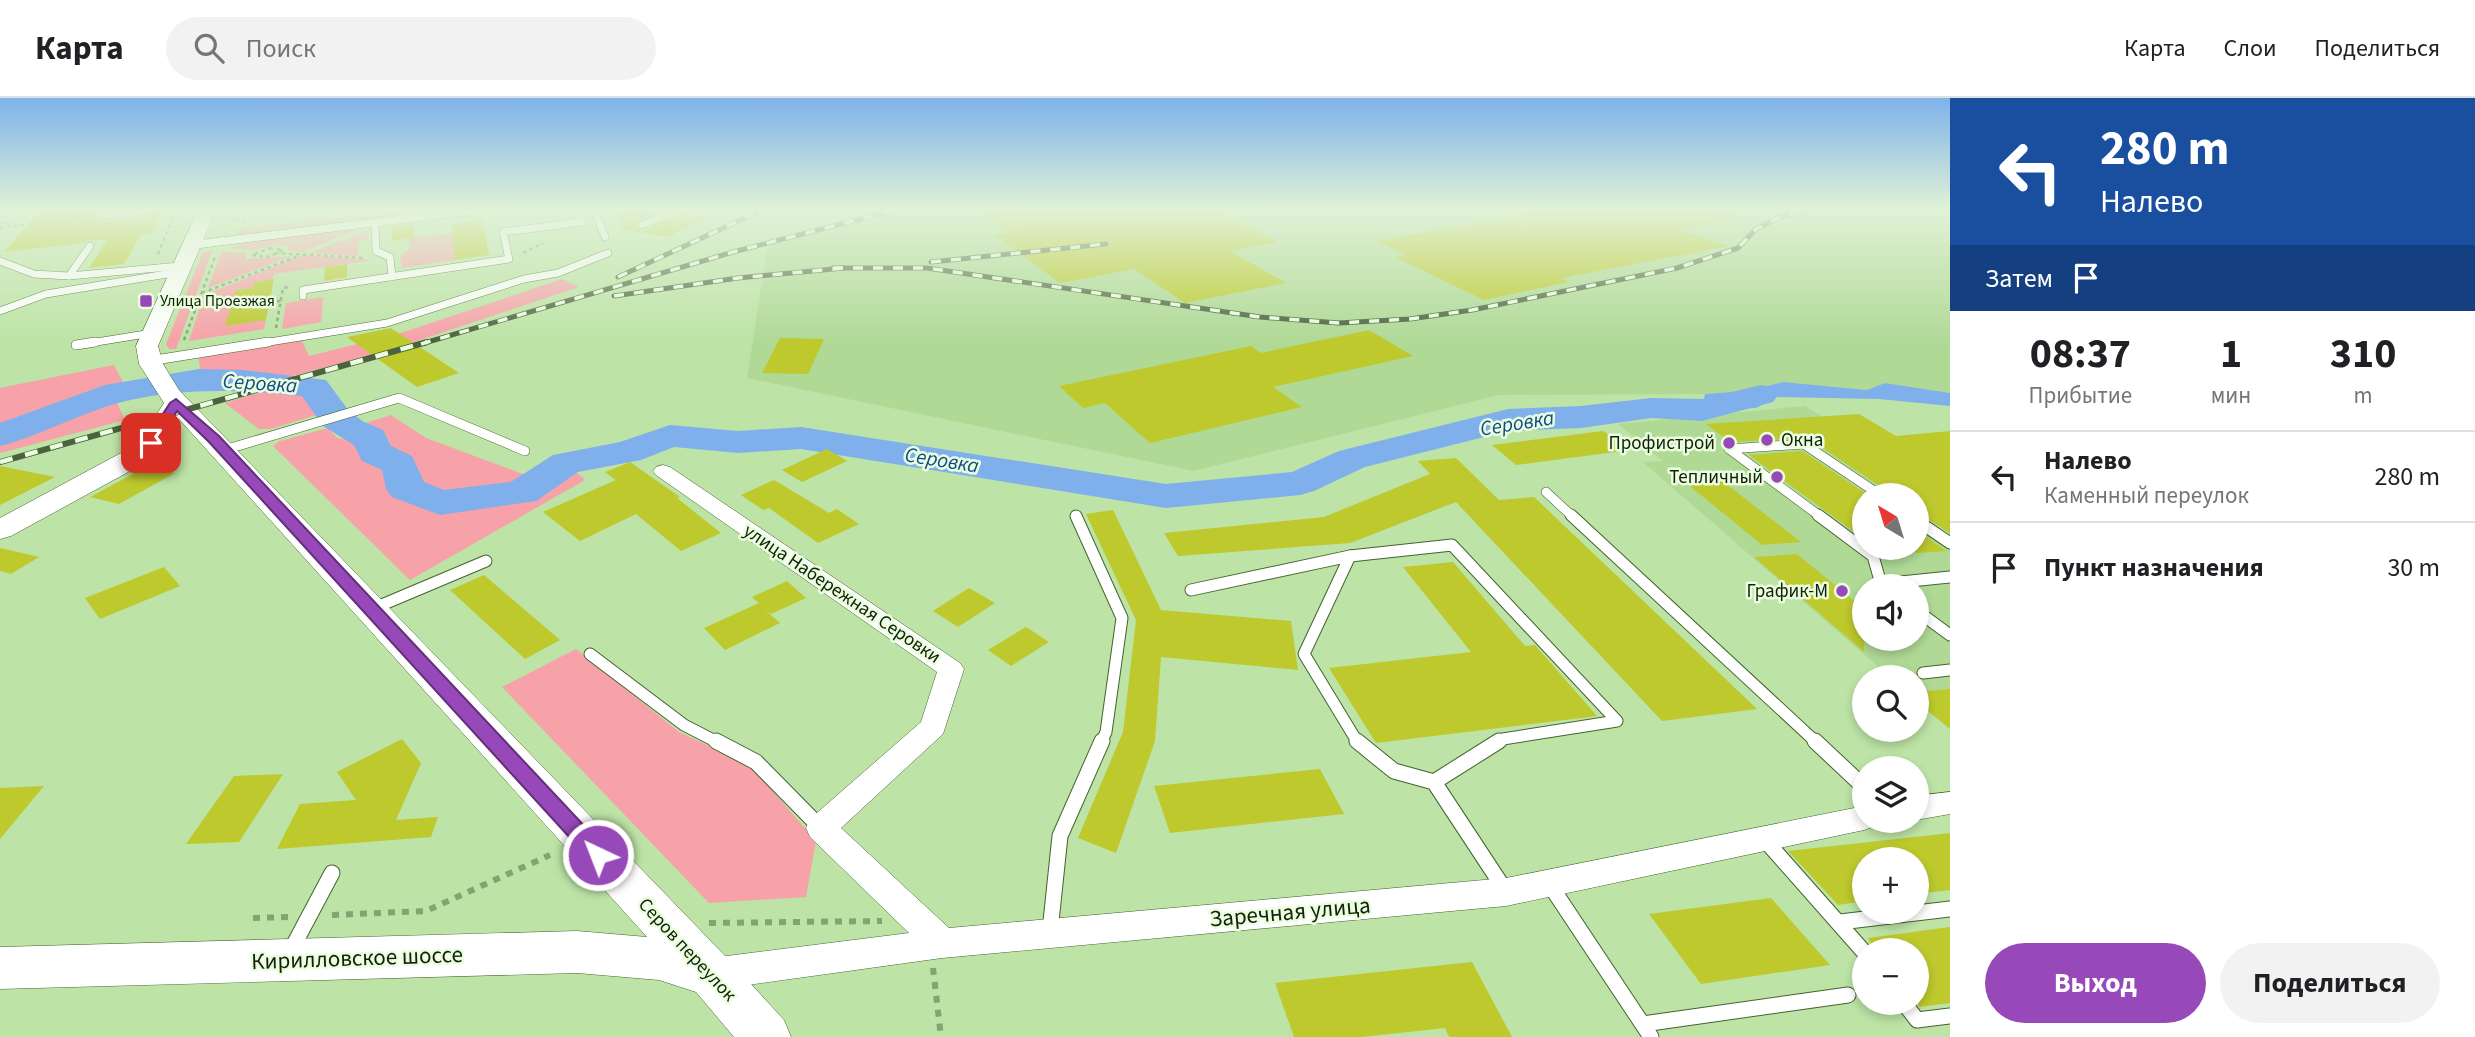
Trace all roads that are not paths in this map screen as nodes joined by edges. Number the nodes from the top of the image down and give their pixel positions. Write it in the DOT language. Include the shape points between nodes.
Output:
graph roads {
  1 [pos="85,254"];
  2 [pos="188,254"];
  3 [pos="383,254"];
  4 [pos="508,254"];
  5 [pos="606,254"];
  6 [pos="0,261"];
  7 [pos="181,269"];
  8 [pos="69,276"];
  9 [pos="392,277"];
  10 [pos="303,296"];
  11 [pos="0,310"];
  12 [pos="152,333"];
  13 [pos="76,345"];
  14 [pos="152,364"];
  15 [pos="173,398"];
  16 [pos="219,445"];
  17 [pos="525,452"];
  18 [pos="131,459"];
  19 [pos="663,471"];
  20 [pos="1862,483"];
  21 [pos="1546,492"];
  22 [pos="1076,516"];
  23 [pos="1929,529"];
  24 [pos="0,530"];
  25 [pos="1852,540"];
  26 [pos="1950,543"];
  27 [pos="1350,556"];
  28 [pos="486,561"];
  29 [pos="1950,577"];
  30 [pos="1929,580"];
  31 [pos="1191,590"];
  32 [pos="370,611"];
  33 [pos="1929,620"];
  34 [pos="1950,635"];
  35 [pos="590,654"];
  36 [pos="1950,670"];
  37 [pos="1929,672"];
  38 [pos="1852,776"];
  39 [pos="1434,782"];
  40 [pos="1950,803"];
  41 [pos="1929,806"];
  42 [pos="1852,820"];
  43 [pos="821,828"];
  44 [pos="1763,838"];
  45 [pos="332,873"];
  46 [pos="1549,882"];
  47 [pos="1506,892"];
  48 [pos="1950,909"];
  49 [pos="1840,922"];
  50 [pos="1049,934"];
  51 [pos="1853,938"];
  52 [pos="936,944"];
  53 [pos="285,960"];
  54 [pos="0,968"];
  55 [pos="711,974"];
  56 [pos="1848,995"];
  57 [pos="1913,1015"];
  58 [pos="1950,1016"];
  59 [pos="1647,1030"];
  60 [pos="766,1037"];
  1 -- 8 [label="lane"];
  2 -- 7 [label="street"];
  3 -- 9 [label="lane" via="390,257"];
  4 -- 9 [label="lane" via="509,259"];
  5 -- 14 [label="lane" via="558,273 524,279 387,323"];
  6 -- 8 [label="lane" via="34,274"];
  7 -- 8 [label="lane"];
  7 -- 11 [label="lane" via="46,294"];
  7 -- 12 [label="street"];
  9 -- 10 [label="lane" via="303,290"];
  12 -- 13 [label="lane"];
  12 -- 14 [label="street" via="146,352"];
  14 -- 15 [label="street, Серов переулок"];
  15 -- 16 [label="street, Серов переулок"];
  15 -- 18 [label="street" via="151,443"];
  16 -- 17 [label="lane" via="306,426 399,398"];
  16 -- 18 [label="street" via="178,444"];
  16 -- 32 [label="street, Серов переулок"];
  18 -- 24 [label="street"];
  19 -- 43 [label="street, улица Набережная Серовки" via="951,669 933,726"];
  20 -- 25 [label="lane" via="1804,444 1729,449"];
  21 -- 38 [label="lane"];
  22 -- 50 [label="lane" via="1122,618 1106,732 1060,836"];
  23 -- 26 [label="lane"];
  27 -- 31 [label="lane"];
  27 -- 39 [label="lane" via="1304,654 1360,746 1394,771"];
  27 -- 39 [label="lane" via="1452,545 1617,721 1503,739"];
  28 -- 32 [label="lane"];
  29 -- 30 [label="lane"];
  32 -- 55 [label="street, Серов переулок"];
  33 -- 34 [label="lane"];
  35 -- 43 [label="lane" via="684,725 756,762"];
  36 -- 37 [label="lane"];
  39 -- 47 [label="lane"];
  40 -- 41 [label="street"];
  42 -- 44 [label="street, Заречная улица"];
  43 -- 52 [label="street"];
  44 -- 46 [label="street, Заречная улица"];
  44 -- 49 [label="lane"];
  45 -- 53 [label="lane"];
  46 -- 47 [label="street, Заречная улица"];
  46 -- 59 [label="lane"];
  47 -- 50 [label="street, Заречная улица"];
  48 -- 49 [label="lane"];
  49 -- 51 [label="lane"];
  50 -- 52 [label="street, Заречная улица"];
  52 -- 55 [label="street, Заречная улица"];
  53 -- 54 [label="street, Кирилловское шоссе"];
  53 -- 55 [label="street, Кирилловское шоссе" via="578,952 659,959"];
  55 -- 60 [label="street, Серов переулок"];
  56 -- 59 [label="lane"];
  57 -- 58 [label="lane" via="1917,1020"];
}
